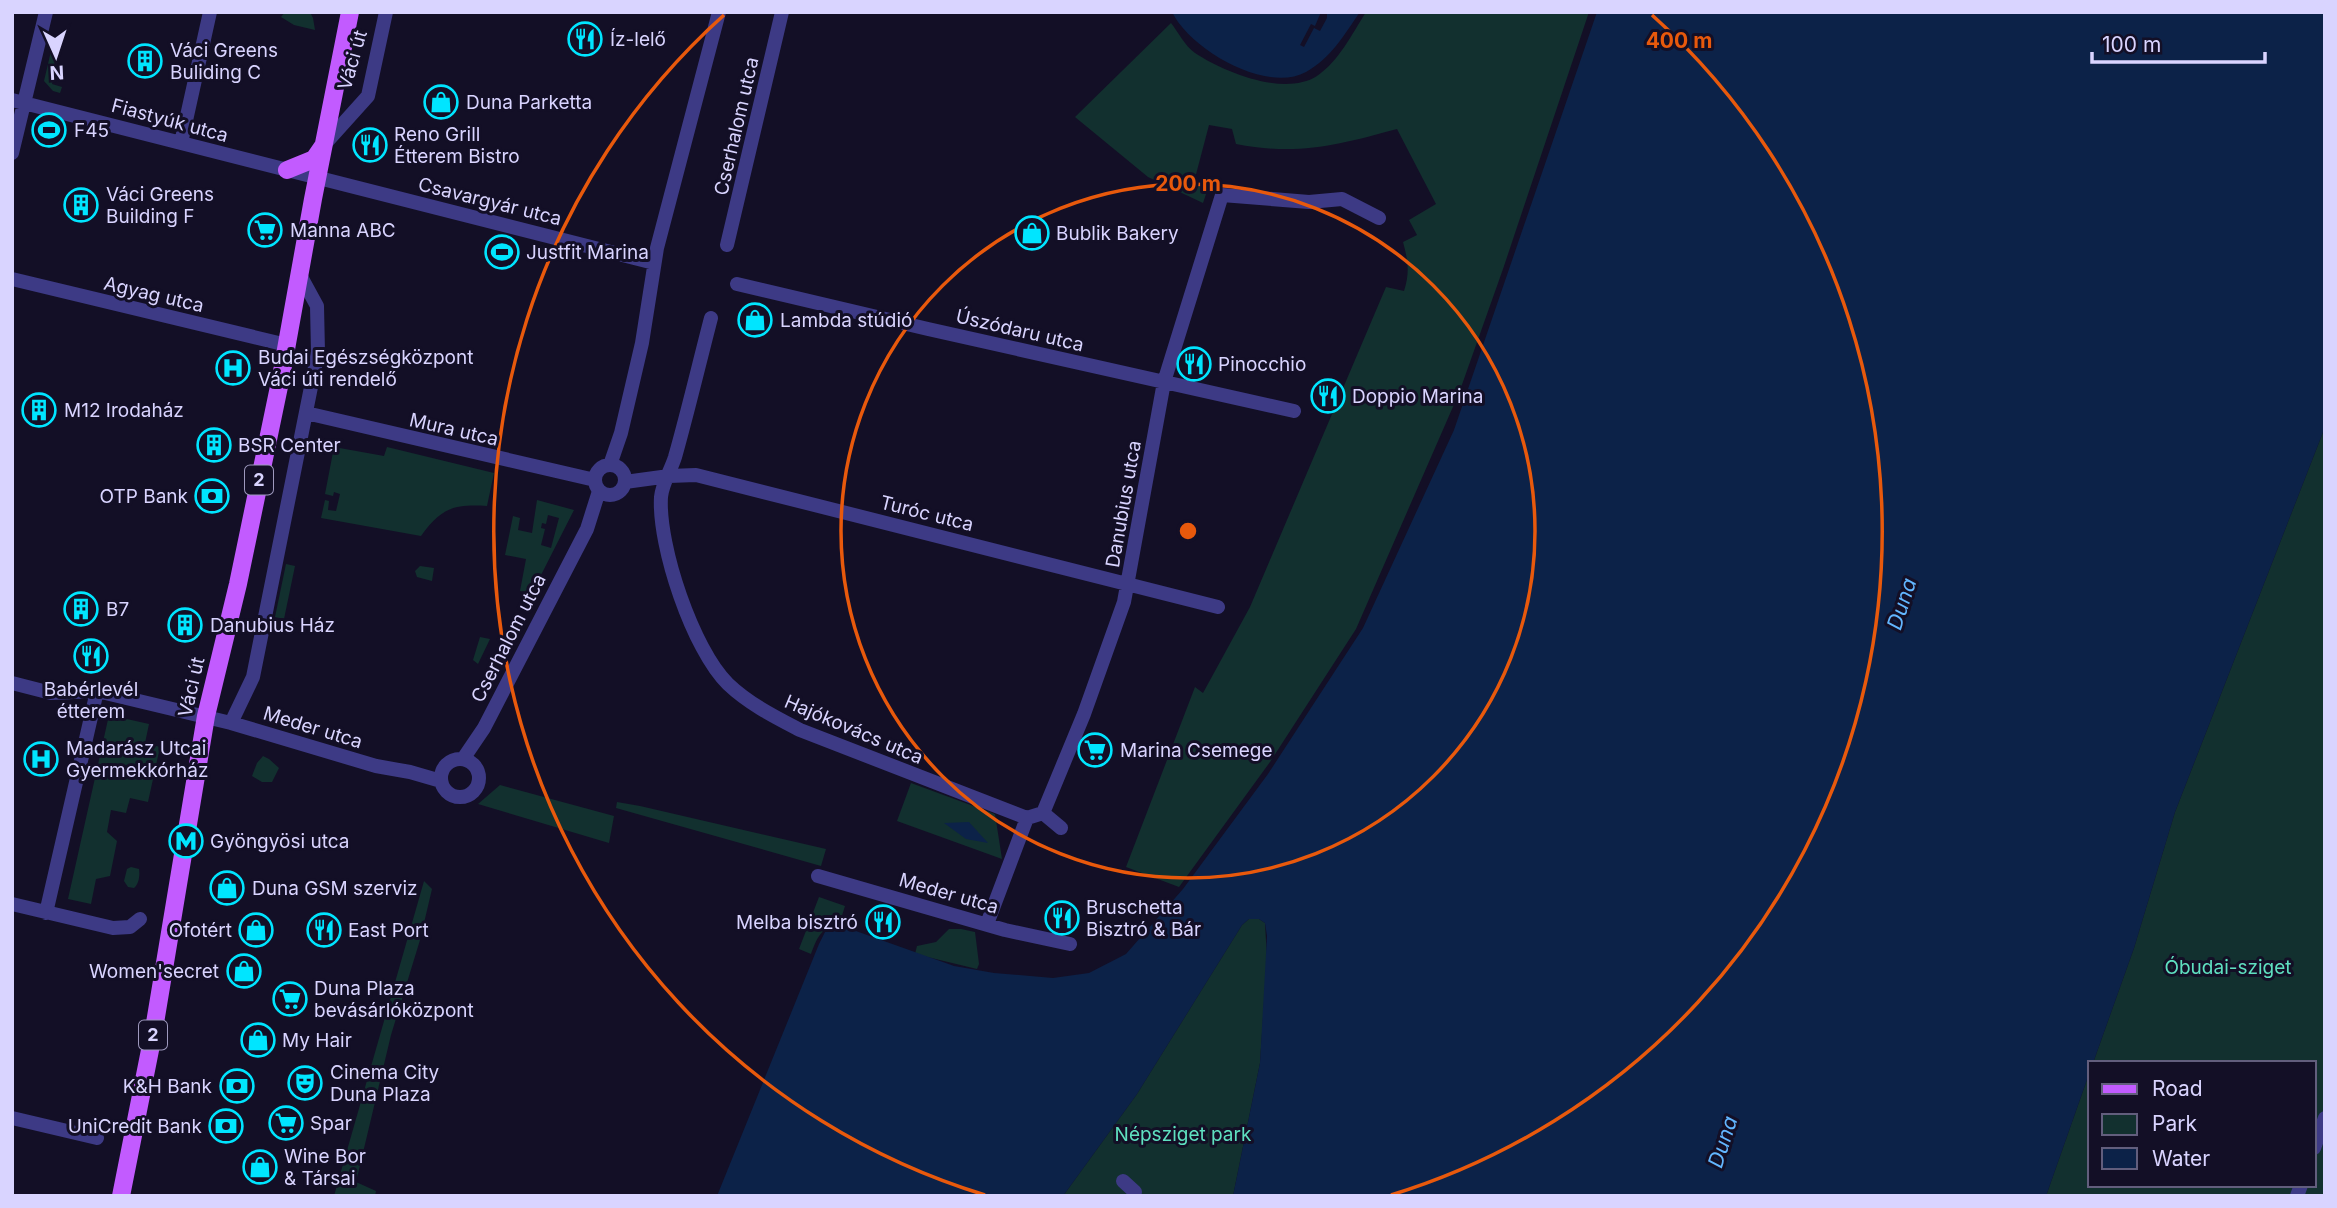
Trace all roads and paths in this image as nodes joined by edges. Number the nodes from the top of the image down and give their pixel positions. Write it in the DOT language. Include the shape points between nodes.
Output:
graph roads {
  1 [pos="46,12"];
  2 [pos="210,12"];
  3 [pos="350,12"];
  4 [pos="386,12"];
  5 [pos="719,12"];
  6 [pos="782,14"];
  7 [pos="30,82"];
  8 [pos="18,101"];
  9 [pos="55,110"];
  10 [pos="181,143"];
  11 [pos="323,146"];
  12 [pos="12,153"];
  13 [pos="286,170"];
  14 [pos="317,178"];
  15 [pos="1379,218"];
  16 [pos="727,245"];
  17 [pos="654,262"];
  18 [pos="299,273"];
  19 [pos="12,279"];
  20 [pos="737,284"];
  21 [pos="711,318"];
  22 [pos="286,345"];
  23 [pos="1164,382"];
  24 [pos="1294,411"];
  25 [pos="306,414"];
  26 [pos="619,472"];
  27 [pos="669,476"];
  28 [pos="601,489"];
  29 [pos="1128,585"];
  30 [pos="1218,607"];
  31 [pos="12,683"];
  32 [pos="97,691"];
  33 [pos="205,716"];
  34 [pos="238,725"];
  35 [pos="468,761"];
  36 [pos="441,776"];
  37 [pos="1043,813"];
  38 [pos="1027,818"];
  39 [pos="1061,828"];
  40 [pos="818,876"];
  41 [pos="12,904"];
  42 [pos="46,913"];
  43 [pos="140,919"];
  44 [pos="987,924"];
  45 [pos="1070,944"];
  46 [pos="12,1118"];
  47 [pos="2325,1118"];
  48 [pos="97,1138"];
  49 [pos="2316,1143"];
  50 [pos="1123,1181"];
  51 [pos="1138,1194"];
  52 [pos="121,1196"];
  1 -- 7 [label="street"];
  2 -- 10 [label="street"];
  3 -- 11 [label="main road, Váci út / 2"];
  4 -- 11 [label="street, Váci út" via="368,96"];
  5 -- 17 [label="street"];
  6 -- 16 [label="street, Cserhalom utca"];
  7 -- 8 [label="street"];
  7 -- 9 [label="street"];
  8 -- 9 [label="street, Fiastyúk utca"];
  8 -- 12 [label="street"];
  9 -- 10 [label="street, Fiastyúk utca"];
  10 -- 13 [label="street, Fiastyúk utca"];
  11 -- 13 [label="main road" via="314,159"];
  11 -- 14 [label="main road, Váci út / 2"];
  13 -- 14 [label="street, Fiastyúk utca"];
  14 -- 17 [label="street, Csavargyár utca"];
  14 -- 18 [label="main road, Váci út / 2"];
  15 -- 23 [label="street, Danubius utca" via="1342,199 1309,202 1222,195"];
  17 -- 26 [label="street" via="621,432"];
  18 -- 22 [label="main road, Váci út / 2"];
  18 -- 25 [label="street" via="317,306 318,352"];
  19 -- 22 [label="street, Agyag utca"];
  20 -- 23 [label="street, Úszódaru utca"];
  21 -- 27 [label="street"];
  22 -- 33 [label="main road, Váci út / 2" via="238,584"];
  23 -- 24 [label="street, Úszódaru utca"];
  23 -- 29 [label="street, Danubius utca"];
  25 -- 28 [label="street, Mura utca"];
  25 -- 34 [label="street" via="253,677"];
  26 -- 27 [label="street, Turóc utca"];
  26 -- 28 [label="street" via="618,493"];
  26 -- 28 [label="street" via="597,471"];
  27 -- 29 [label="street, Turóc utca" via="696,475"];
  27 -- 38 [label="street, Hajókovács utca" via="661,494 668,555 693,629 727,684 800,730"];
  28 -- 35 [label="street, Cserhalom utca" via="587,529"];
  29 -- 30 [label="street, Turóc utca"];
  29 -- 37 [label="street, Danubius utca" via="1084,715"];
  31 -- 32 [label="street, Meder utca" via="51,693"];
  32 -- 33 [label="street, Meder utca"];
  32 -- 42 [label="street"];
  33 -- 34 [label="street, Meder utca"];
  33 -- 52 [label="main road, Váci út / 2" via="153,1035"];
  34 -- 36 [label="street, Meder utca" via="376,766"];
  35 -- 36 [label="street" via="452,760"];
  35 -- 36 [label="street" via="477,768 479,779 471,793 460,797 448,793"];
  37 -- 38 [label="street"];
  37 -- 39 [label="street"];
  38 -- 44 [label="street"];
  40 -- 44 [label="street, Meder utca"];
  41 -- 42 [label="street"];
  42 -- 43 [label="street" via="113,928 130,927"];
  44 -- 45 [label="street, Meder utca"];
  46 -- 48 [label="street"];
  47 -- 49 [label="street"];
  50 -- 51 [label="street"];
}
